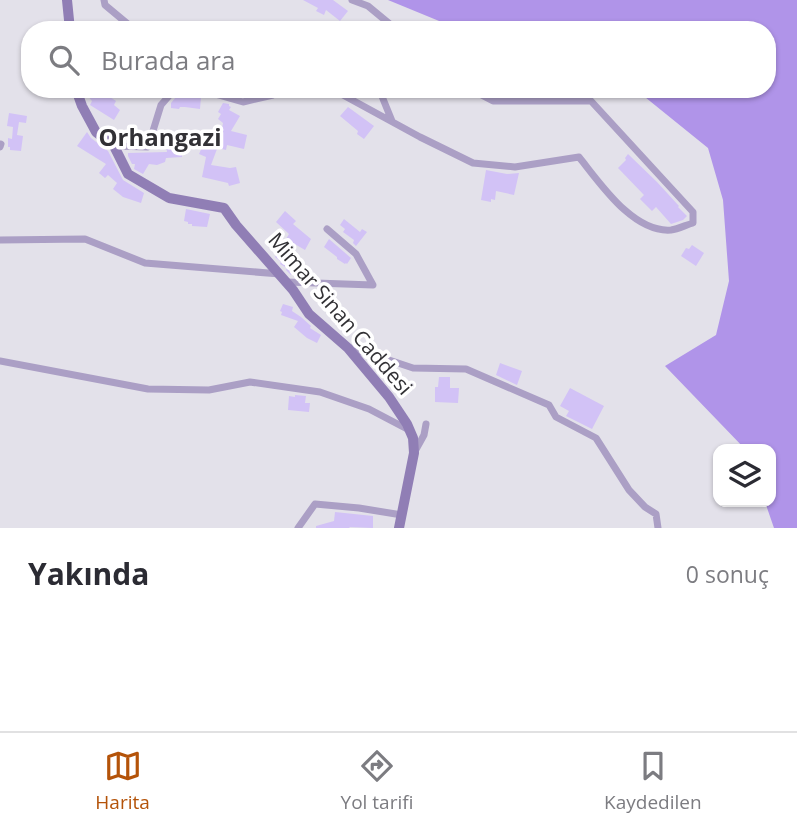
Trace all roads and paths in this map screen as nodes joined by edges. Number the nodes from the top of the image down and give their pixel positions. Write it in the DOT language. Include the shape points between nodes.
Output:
graph roads {
  1 [pos="67,0"];
  2 [pos="104,0"];
  3 [pos="352,0"];
  4 [pos="70,21"];
  5 [pos="124,21"];
  6 [pos="386,21"];
  7 [pos="79,98"];
  8 [pos="167,98"];
  9 [pos="229,98"];
  10 [pos="260,98"];
  11 [pos="348,98"];
  12 [pos="383,98"];
  13 [pos="487,98"];
  14 [pos="392,122"];
  15 [pos="114,146"];
  16 [pos="327,229"];
  17 [pos="0,240"];
  18 [pos="284,278"];
  19 [pos="351,351"];
  20 [pos="0,361"];
  21 [pos="426,424"];
  22 [pos="410,430"];
  23 [pos="414,453"];
  24 [pos="402,515"];
  25 [pos="298,528"];
  26 [pos="399,528"];
  27 [pos="658,528"];
  1 -- 4 [label="street"];
  2 -- 5 [label="street"];
  3 -- 6 [label="street"];
  7 -- 15 [label="street, Mimar Sinan Caddesi" via="96,132"];
  8 -- 15 [label="street" via="148,146"];
  9 -- 10 [label="street" via="243,102"];
  11 -- 14 [label="street"];
  12 -- 14 [label="street"];
  13 -- 14 [label="street" via="591,101 693,212 693,223 671,230 646,225 618,204 579,156 515,167 472,163"];
  15 -- 18 [label="street, Mimar Sinan Caddesi" via="128,174 169,198 224,208"];
  16 -- 18 [label="street" via="356,254 373,285"];
  17 -- 18 [label="street" via="85,239 145,263"];
  18 -- 19 [label="street, Mimar Sinan Caddesi" via="309,314"];
  19 -- 22 [label="street, Mimar Sinan Caddesi"];
  19 -- 27 [label="street" via="413,368 466,369 549,405 556,417 596,438 629,490 656,514"];
  20 -- 22 [label="street" via="148,389 209,390 250,382 320,392"];
  21 -- 23 [label="street"];
  22 -- 23 [label="street, Mimar Sinan Caddesi"];
  23 -- 24 [label="street, Mimar Sinan Caddesi"];
  24 -- 25 [label="street" via="315,504"];
  24 -- 26 [label="street, Mimar Sinan Caddesi"];
}
